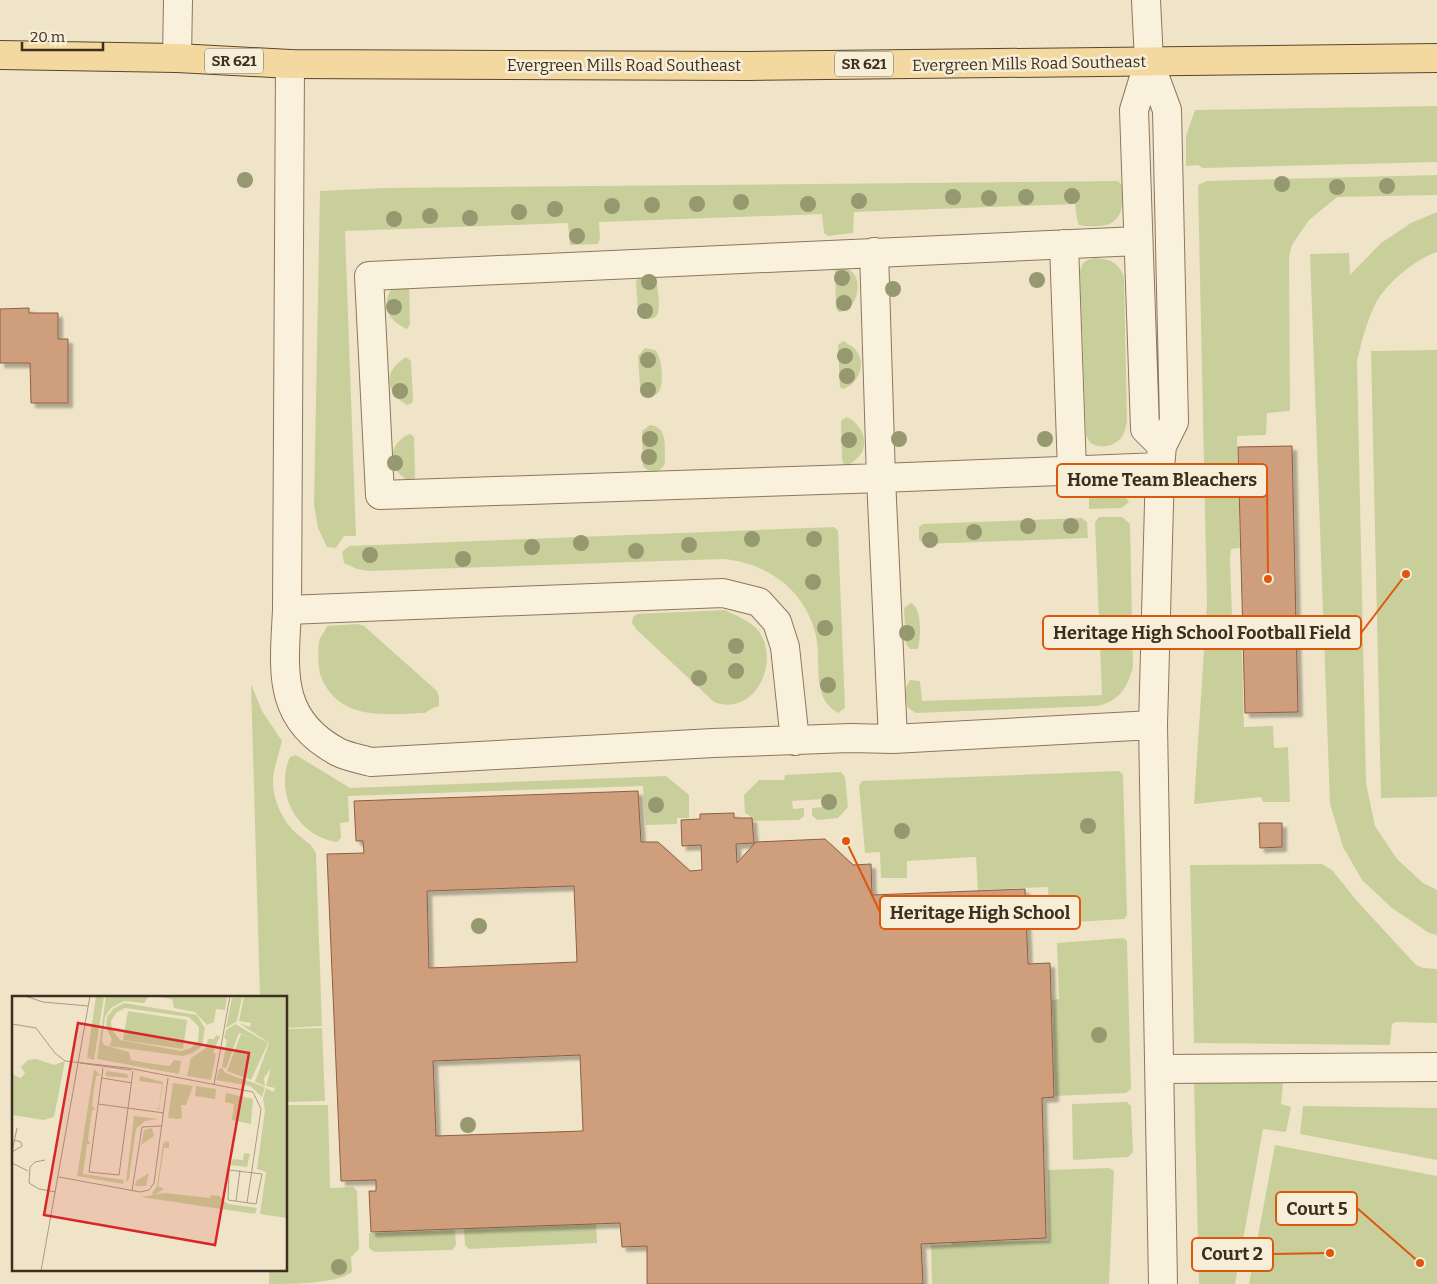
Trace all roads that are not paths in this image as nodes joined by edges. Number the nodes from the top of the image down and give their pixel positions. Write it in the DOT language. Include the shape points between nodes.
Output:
graph roads {
  1 [pos="178,0"];
  2 [pos="1146,0"];
  3 [pos="0,54"];
  4 [pos="177,58"];
  5 [pos="1437,58"];
  6 [pos="1149,61"];
  7 [pos="290,64"];
  8 [pos="1138,241"];
  9 [pos="1064,244"];
  10 [pos="874,252"];
  11 [pos="1161,456"];
  12 [pos="1072,471"];
  13 [pos="881,478"];
  14 [pos="287,610"];
  15 [pos="1153,724"];
  16 [pos="894,739"];
  17 [pos="795,741"];
  18 [pos="1437,1067"];
  19 [pos="1160,1069"];
  20 [pos="1163,1284"];
  1 -- 4 [label="street"];
  2 -- 6 [label="street"];
  3 -- 4 [label="main road, SR 621"];
  4 -- 7 [label="main road, SR 621"];
  5 -- 6 [label="main road, Evergreen Mills Road Southeast / SR 621"];
  6 -- 7 [label="main road, Evergreen Mills Road Southeast / SR 621" via="747,66"];
  6 -- 8 [label="street" via="1134,110"];
  6 -- 11 [label="street" via="1167,110 1174,422"];
  7 -- 14 [label="street"];
  8 -- 9 [label="street"];
  8 -- 11 [label="street" via="1145,429"];
  9 -- 10 [label="street"];
  9 -- 12 [label="street"];
  10 -- 13 [label="street"];
  10 -- 13 [label="street" via="369,276 380,494"];
  11 -- 12 [label="street"];
  11 -- 15 [label="street"];
  12 -- 13 [label="street"];
  13 -- 16 [label="street"];
  14 -- 17 [label="street" via="723,593 759,602 777,622 785,647"];
  14 -- 17 [label="street" via="284,669 292,705 305,729 340,753 371,762"];
  15 -- 16 [label="street"];
  15 -- 19 [label="street"];
  16 -- 17 [label="street"];
  18 -- 19 [label="street"];
  19 -- 20 [label="street"];
}
